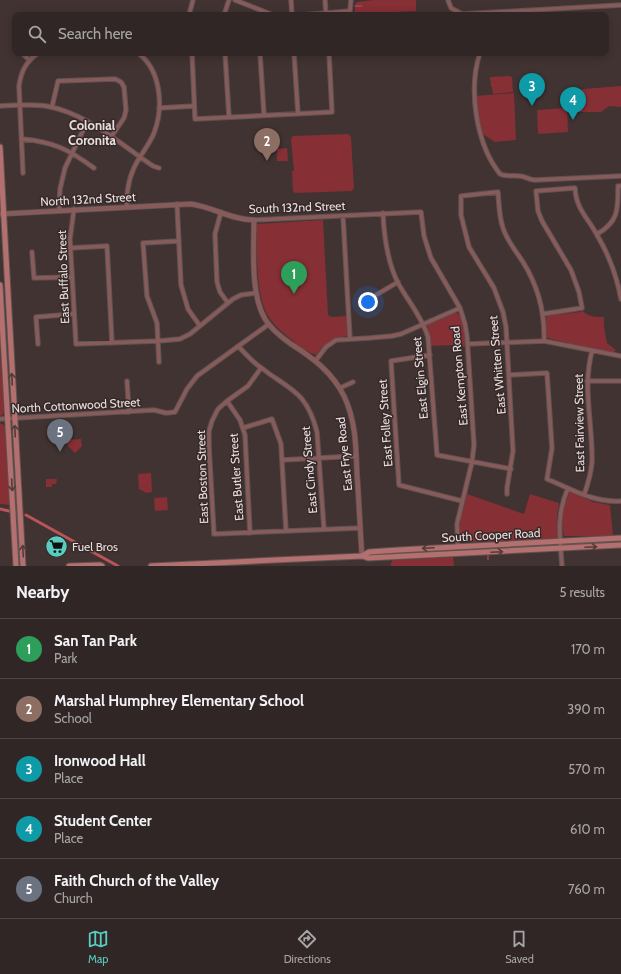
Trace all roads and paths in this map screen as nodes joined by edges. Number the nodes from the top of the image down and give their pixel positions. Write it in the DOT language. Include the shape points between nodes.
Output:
graph roads {
  1 [pos="193,0"];
  2 [pos="230,0"];
  3 [pos="235,0"];
  4 [pos="291,0"];
  5 [pos="326,0"];
  6 [pos="351,0"];
  7 [pos="448,0"];
  8 [pos="621,3"];
  9 [pos="190,12"];
  10 [pos="225,12"];
  11 [pos="265,12"];
  12 [pos="292,12"];
  13 [pos="326,12"];
  14 [pos="342,12"];
  15 [pos="458,12"];
  16 [pos="515,12"];
  17 [pos="25,56"];
  18 [pos="34,56"];
  19 [pos="142,56"];
  20 [pos="192,56"];
  21 [pos="225,56"];
  22 [pos="260,56"];
  23 [pos="294,56"];
  24 [pos="328,56"];
  25 [pos="479,56"];
  26 [pos="29,60"];
  27 [pos="20,105"];
  28 [pos="0,106"];
  29 [pos="194,106"];
  30 [pos="52,107"];
  31 [pos="159,108"];
  32 [pos="298,114"];
  33 [pos="264,115"];
  34 [pos="229,117"];
  35 [pos="87,122"];
  36 [pos="111,137"];
  37 [pos="22,139"];
  38 [pos="0,147"];
  39 [pos="73,153"];
  40 [pos="140,157"];
  41 [pos="94,168"];
  42 [pos="159,168"];
  43 [pos="23,173"];
  44 [pos="621,176"];
  45 [pos="621,186"];
  46 [pos="177,204"];
  47 [pos="127,207"];
  48 [pos="74,209"];
  49 [pos="59,210"];
  50 [pos="221,212"];
  51 [pos="421,212"];
  52 [pos="383,213"];
  53 [pos="2,214"];
  54 [pos="343,216"];
  55 [pos="254,220"];
  56 [pos="597,234"];
  57 [pos="179,242"];
  58 [pos="70,248"];
  59 [pos="32,252"];
  60 [pos="72,277"];
  61 [pos="398,282"];
  62 [pos="0,285"];
  63 [pos="256,293"];
  64 [pos="376,295"];
  65 [pos="621,299"];
  66 [pos="228,303"];
  67 [pos="460,308"];
  68 [pos="74,314"];
  69 [pos="543,314"];
  70 [pos="269,324"];
  71 [pos="424,324"];
  72 [pos="200,326"];
  73 [pos="350,340"];
  74 [pos="158,341"];
  75 [pos="544,341"];
  76 [pos="112,342"];
  77 [pos="507,342"];
  78 [pos="38,344"];
  79 [pos="468,344"];
  80 [pos="2,345"];
  81 [pos="238,346"];
  82 [pos="592,351"];
  83 [pos="430,355"];
  84 [pos="621,356"];
  85 [pos="316,360"];
  86 [pos="159,362"];
  87 [pos="261,368"];
  88 [pos="509,375"];
  89 [pos="127,381"];
  90 [pos="587,381"];
  91 [pos="621,381"];
  92 [pos="352,382"];
  93 [pos="340,388"];
  94 [pos="227,400"];
  95 [pos="128,412"];
  96 [pos="8,418"];
  97 [pos="15,418"];
  98 [pos="0,419"];
  99 [pos="243,428"];
  100 [pos="10,455"];
  101 [pos="356,456"];
  102 [pos="319,458"];
  103 [pos="282,460"];
  104 [pos="472,462"];
  105 [pos="511,469"];
  106 [pos="18,476"];
  107 [pos="568,488"];
  108 [pos="507,494"];
  109 [pos="584,495"];
  110 [pos="462,501"];
  111 [pos="621,501"];
  112 [pos="360,528"];
  113 [pos="324,529"];
  114 [pos="286,531"];
  115 [pos="250,533"];
  116 [pos="621,538"];
  117 [pos="560,542"];
  118 [pos="621,545"];
  119 [pos="458,546"];
  120 [pos="561,549"];
  121 [pos="386,551"];
  122 [pos="458,553"];
  123 [pos="362,556"];
  124 [pos="387,557"];
  125 [pos="16,566"];
  126 [pos="23,566"];
  127 [pos="69,566"];
  128 [pos="102,566"];
  129 [pos="151,566"];
  130 [pos="562,566"];
  1 -- 9 [label="street"];
  2 -- 10 [label="street"];
  3 -- 11 [label="street"];
  4 -- 12 [label="street"];
  5 -- 13 [label="street"];
  6 -- 14 [label="street" via="350,11"];
  7 -- 15 [label="street" via="451,8"];
  8 -- 16 [label="street"];
  17 -- 26 [label="street"];
  18 -- 26 [label="street"];
  19 -- 31 [label="street" via="155,76"];
  20 -- 29 [label="street"];
  21 -- 34 [label="street"];
  22 -- 33 [label="street"];
  23 -- 32 [label="street"];
  24 -- 32 [label="street" via="332,112"];
  25 -- 44 [label="street" via="475,78 475,106 481,135 500,174 534,180"];
  26 -- 27 [label="street" via="20,75"];
  27 -- 28 [label="street"];
  27 -- 30 [label="street"];
  27 -- 37 [label="street"];
  29 -- 31 [label="street"];
  29 -- 34 [label="street" via="195,119"];
  30 -- 35 [label="street"];
  30 -- 36 [label="street" via="58,81 115,79 121,82 124,87 126,110 124,118"];
  31 -- 40 [label="street" via="154,134"];
  32 -- 33 [label="street"];
  33 -- 34 [label="street"];
  35 -- 36 [label="street"];
  35 -- 39 [label="street"];
  36 -- 40 [label="street"];
  37 -- 39 [label="street" via="42,140"];
  37 -- 43 [label="street"];
  38 -- 53 [label="main road"];
  39 -- 41 [label="street"];
  39 -- 49 [label="street" via="61,179"];
  40 -- 42 [label="street"];
  40 -- 47 [label="street" via="128,182"];
  45 -- 56 [label="street" via="618,186 617,212 612,222"];
  46 -- 47 [label="street, North 132nd Street"];
  46 -- 50 [label="street, South 132nd Street" via="196,204"];
  46 -- 57 [label="street"];
  47 -- 48 [label="street, North 132nd Street"];
  48 -- 49 [label="street, North 132nd Street"];
  48 -- 58 [label="street, East Buffalo Street"];
  49 -- 53 [label="street, North 132nd Street"];
  50 -- 55 [label="street, South 132nd Street"];
  50 -- 66 [label="street" via="215,234 217,282"];
  51 -- 52 [label="street, South 132nd Street"];
  51 -- 67 [label="street, East Kempton Road" via="424,236 431,258"];
  52 -- 54 [label="street, South 132nd Street"];
  52 -- 61 [label="street, East Elgin Street" via="389,260"];
  97 -- 53 [label="main road, one-way"];
  54 -- 55 [label="street, South 132nd Street"];
  54 -- 73 [label="street"];
  55 -- 63 [label="street, East Frye Road"];
  56 -- 65 [label="street" via="607,252"];
  56 -- 69 [label="street" via="578,205 575,188 536,191 538,211 572,270 582,308"];
  57 -- 72 [label="street" via="182,292 188,309"];
  57 -- 74 [label="street" via="143,243 146,296 156,323"];
  58 -- 60 [label="street, East Buffalo Street"];
  58 -- 76 [label="street" via="107,246"];
  59 -- 60 [label="street" via="34,278"];
  60 -- 68 [label="street, East Buffalo Street"];
  61 -- 64 [label="street"];
  61 -- 71 [label="street, East Elgin Street"];
  62 -- 80 [label="main road"];
  63 -- 66 [label="street" via="241,296"];
  63 -- 70 [label="street, East Frye Road"];
  66 -- 72 [label="street"];
  67 -- 71 [label="street"];
  67 -- 79 [label="street, East Kempton Road" via="466,324"];
  68 -- 76 [label="street, East Buffalo Street" via="76,344"];
  68 -- 78 [label="street" via="36,317"];
  69 -- 75 [label="street"];
  69 -- 77 [label="street, East Whitten Street" via="530,274 503,229 498,192 461,196 461,215 469,247 499,298"];
  70 -- 81 [label="street"];
  70 -- 85 [label="street, East Frye Road" via="281,337"];
  71 -- 73 [label="street" via="392,336"];
  71 -- 83 [label="street, East Elgin Street"];
  72 -- 74 [label="street" via="180,339"];
  73 -- 85 [label="street" via="336,340 326,347"];
  74 -- 76 [label="street"];
  74 -- 86 [label="street"];
  75 -- 77 [label="street"];
  75 -- 82 [label="street"];
  77 -- 79 [label="street"];
  77 -- 88 [label="street, East Whitten Street"];
  79 -- 104 [label="street, East Kempton Road" via="474,445"];
  80 -- 96 [label="main road"];
  81 -- 87 [label="street, East Cindy Street"];
  81 -- 95 [label="street, North Cottonwood Street" via="197,376 175,412"];
  82 -- 84 [label="street"];
  82 -- 90 [label="street, East Fairview Street"];
  83 -- 104 [label="street, East Elgin Street" via="437,454"];
  83 -- 110 [label="street, East Folley Street" via="391,361 399,485"];
  85 -- 93 [label="street, East Frye Road"];
  87 -- 94 [label="street, East Boston Street" via="248,386"];
  87 -- 102 [label="street, East Cindy Street" via="295,392 309,408 317,432"];
  88 -- 105 [label="street, East Whitten Street" via="513,451"];
  88 -- 107 [label="street" via="547,373 552,448 547,479"];
  89 -- 95 [label="street"];
  90 -- 91 [label="street"];
  90 -- 109 [label="street, East Fairview Street" via="592,461"];
  92 -- 93 [label="street"];
  93 -- 101 [label="street, East Frye Road" via="352,416"];
  94 -- 99 [label="street, East Butler Street"];
  94 -- 115 [label="street, East Boston Street" via="218,409 209,431 214,534"];
  95 -- 97 [label="street, North Cottonwood Street"];
  96 -- 97 [label="street, North Cottonwood Street"];
  96 -- 98 [label="street, North Cottonwood Street"];
  96 -- 100 [label="main road"];
  106 -- 97 [label="main road, one-way"];
  99 -- 103 [label="street" via="272,419"];
  99 -- 115 [label="street, East Butler Street"];
  100 -- 106 [label="main road" via="14,458 15,474"];
  100 -- 125 [label="main road, one-way"];
  101 -- 102 [label="street"];
  101 -- 112 [label="street, East Frye Road"];
  102 -- 103 [label="street"];
  102 -- 113 [label="street, East Cindy Street"];
  103 -- 114 [label="street"];
  104 -- 105 [label="street"];
  104 -- 110 [label="street, East Kempton Road"];
  105 -- 108 [label="street, East Whitten Street"];
  126 -- 106 [label="main road, one-way"];
  107 -- 109 [label="street"];
  107 -- 117 [label="street, East Fairview Street" via="560,514"];
  109 -- 111 [label="street" via="610,502"];
  110 -- 119 [label="street, East Kempton Road" via="457,524"];
  112 -- 113 [label="street"];
  112 -- 123 [label="street, East Frye Road"];
  113 -- 114 [label="street"];
  114 -- 115 [label="street"];
  116 -- 117 [label="main road, South Cooper Road"];
  117 -- 119 [label="main road, South Cooper Road"];
  117 -- 120 [label="street, East Fairview Street"];
  120 -- 118 [label="main road, South Cooper Road, one-way"];
  119 -- 121 [label="main road, South Cooper Road, one-way"];
  119 -- 122 [label="main road"];
  122 -- 120 [label="main road, South Cooper Road, one-way"];
  120 -- 130 [label="street, East Fairview Street"];
  121 -- 123 [label="main road, South Cooper Road" via="369,552"];
  121 -- 124 [label="main road"];
  122 -- 124 [label="main road, South Cooper Road"];
  123 -- 124 [label="main road, South Cooper Road"];
  123 -- 129 [label="main road, South Cooper Road"];
  127 -- 128 [label="main road"];
}
